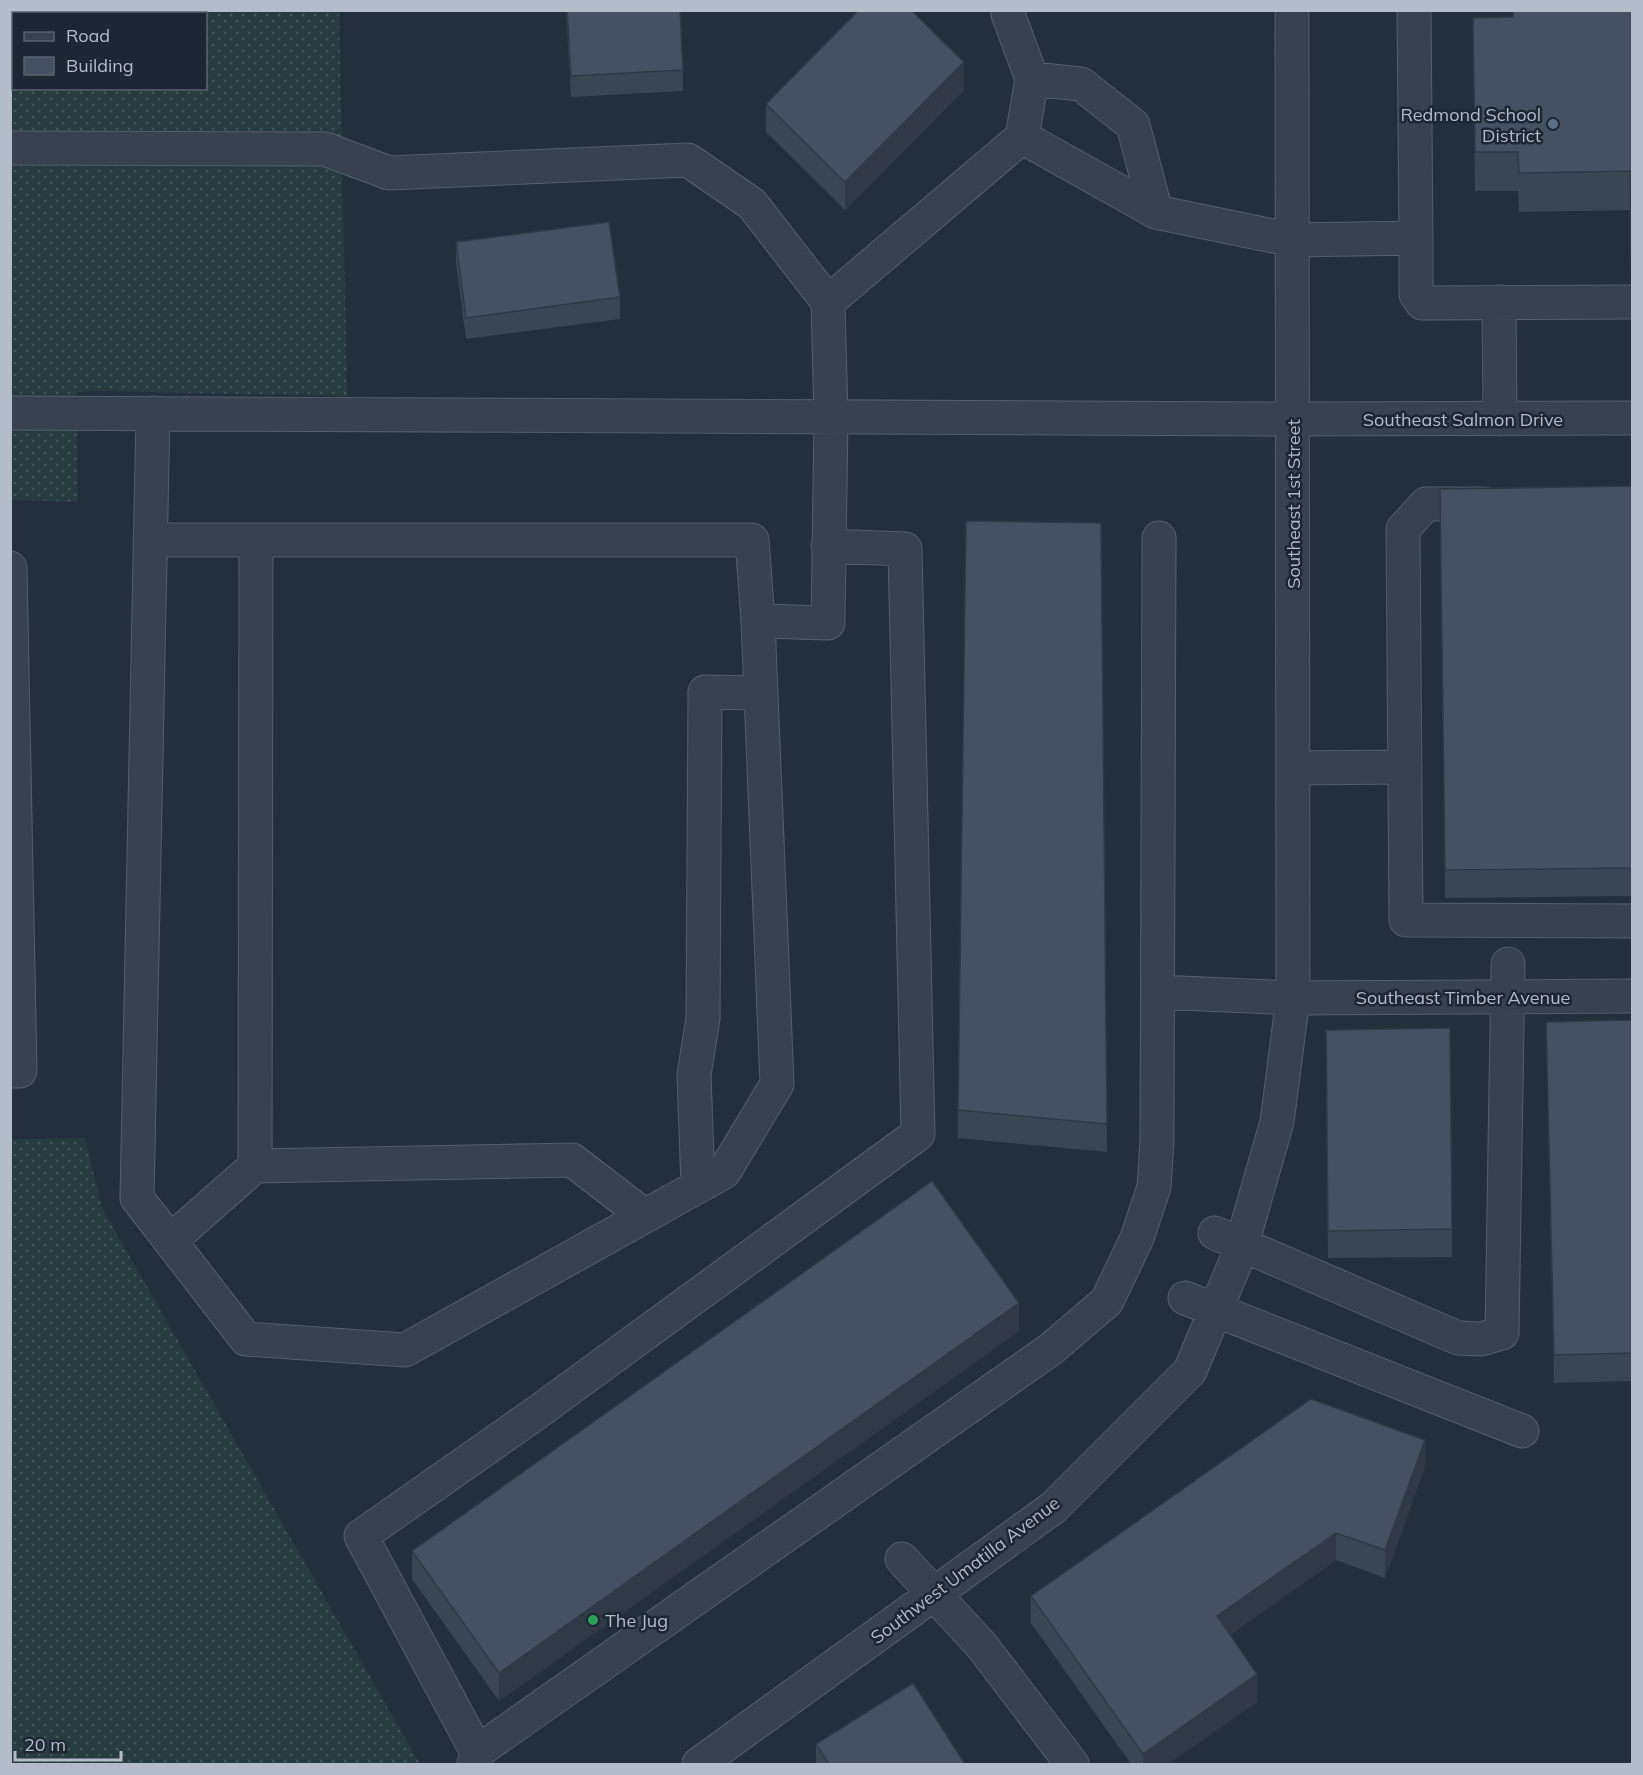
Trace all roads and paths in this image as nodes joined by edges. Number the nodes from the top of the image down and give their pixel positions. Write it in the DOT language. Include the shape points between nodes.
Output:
graph roads {
  1 [pos="1292,10"];
  2 [pos="1414,10"];
  3 [pos="1008,15"];
  4 [pos="1032,79"];
  5 [pos="1022,136"];
  6 [pos="10,148"];
  7 [pos="1156,212"];
  8 [pos="1416,238"];
  9 [pos="1292,240"];
  10 [pos="828,302"];
  11 [pos="1499,302"];
  12 [pos="1632,302"];
  13 [pos="10,413"];
  14 [pos="153,413"];
  15 [pos="831,418"];
  16 [pos="1632,418"];
  17 [pos="1293,419"];
  18 [pos="1500,419"];
  19 [pos="1518,504"];
  20 [pos="1159,538"];
  21 [pos="150,540"];
  22 [pos="256,540"];
  23 [pos="828,546"];
  24 [pos="10,568"];
  25 [pos="758,621"];
  26 [pos="761,693"];
  27 [pos="1405,767"];
  28 [pos="1293,768"];
  29 [pos="1632,921"];
  30 [pos="1509,964"];
  31 [pos="1158,992"];
  32 [pos="1632,996"];
  33 [pos="1293,998"];
  34 [pos="10,1071"];
  35 [pos="255,1166"];
  36 [pos="698,1186"];
  37 [pos="645,1216"];
  38 [pos="1215,1233"];
  39 [pos="170,1241"];
  40 [pos="1185,1298"];
  41 [pos="1522,1431"];
  42 [pos="902,1559"];
  43 [pos="476,1758"];
  44 [pos="699,1764"];
  45 [pos="1072,1764"];
  1 -- 9 [label="street, Southeast 1st Street"];
  2 -- 8 [label="street"];
  3 -- 4 [label="street"];
  4 -- 5 [label="street"];
  4 -- 7 [label="street" via="1080,84 1133,125"];
  5 -- 7 [label="street"];
  5 -- 10 [label="street"];
  6 -- 10 [label="street" via="325,149 389,174 688,160 752,204"];
  7 -- 9 [label="street"];
  8 -- 9 [label="street"];
  8 -- 11 [label="street" via="1416,294 1422,303"];
  9 -- 17 [label="street, Southeast 1st Street"];
  10 -- 15 [label="street"];
  11 -- 12 [label="street"];
  11 -- 18 [label="street"];
  13 -- 14 [label="street, Southeast Salmon Drive"];
  14 -- 15 [label="street, Southeast Salmon Drive"];
  14 -- 21 [label="street"];
  15 -- 17 [label="street, Southeast Salmon Drive"];
  15 -- 23 [label="street"];
  16 -- 18 [label="street, Southeast Salmon Drive"];
  17 -- 18 [label="street, Southeast Salmon Drive"];
  17 -- 28 [label="street, Southeast 1st Street"];
  19 -- 27 [label="street" via="1426,504 1403,529"];
  20 -- 31 [label="street"];
  21 -- 22 [label="street"];
  21 -- 39 [label="street" via="137,1198"];
  22 -- 25 [label="street" via="752,540"];
  22 -- 35 [label="street"];
  23 -- 25 [label="street" via="828,623"];
  23 -- 43 [label="street" via="905,549 918,1134 361,1536"];
  24 -- 34 [label="street" via="20,1071"];
  25 -- 26 [label="street"];
  26 -- 36 [label="street" via="777,1084 724,1172"];
  26 -- 36 [label="street" via="705,692 704,1018 694,1075"];
  27 -- 28 [label="street"];
  27 -- 29 [label="street" via="1406,920"];
  28 -- 33 [label="street, Southeast 1st Street"];
  30 -- 38 [label="street" via="1502,1333 1481,1340 1458,1338"];
  31 -- 33 [label="street, Southeast Timber Avenue"];
  31 -- 43 [label="street" via="1154,1187 1137,1238 1107,1301 1051,1349"];
  32 -- 33 [label="street, Southeast Timber Avenue"];
  33 -- 44 [label="street, Southwest Umatilla Avenue" via="1277,1122 1239,1254 1190,1371 1054,1507"];
  35 -- 37 [label="street" via="572,1160"];
  35 -- 39 [label="street"];
  36 -- 37 [label="street"];
  37 -- 39 [label="street" via="405,1350 246,1339"];
  40 -- 41 [label="street"];
  42 -- 45 [label="street" via="982,1646"];
}
